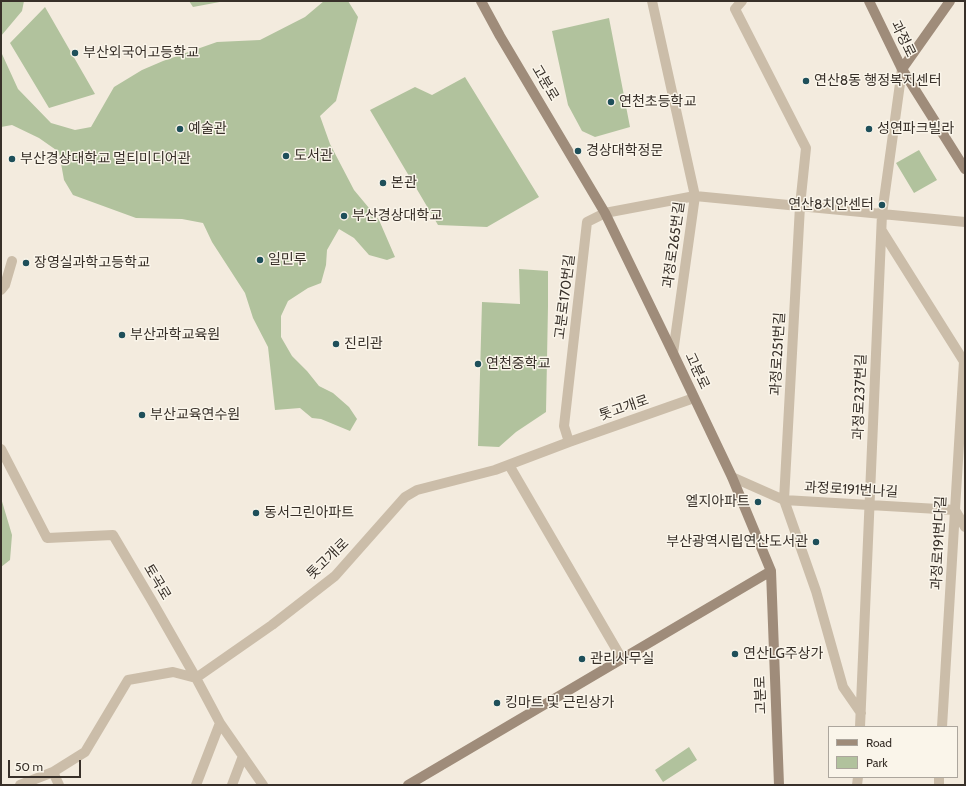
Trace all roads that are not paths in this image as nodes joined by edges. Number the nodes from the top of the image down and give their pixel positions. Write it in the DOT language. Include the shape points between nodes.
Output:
graph roads {
  1 [pos="481,1"];
  2 [pos="652,1"];
  3 [pos="728,1"];
  4 [pos="742,1"];
  5 [pos="869,1"];
  6 [pos="950,1"];
  7 [pos="735,9"];
  8 [pos="902,69"];
  9 [pos="965,169"];
  10 [pos="695,196"];
  11 [pos="800,206"];
  12 [pos="605,212"];
  13 [pos="882,214"];
  14 [pos="965,222"];
  15 [pos="882,231"];
  16 [pos="12,261"];
  17 [pos="1,290"];
  18 [pos="673,353"];
  19 [pos="965,362"];
  20 [pos="694,398"];
  21 [pos="569,442"];
  22 [pos="1,449"];
  23 [pos="509,465"];
  24 [pos="732,477"];
  25 [pos="784,500"];
  26 [pos="870,506"];
  27 [pos="954,510"];
  28 [pos="965,527"];
  29 [pos="771,571"];
  30 [pos="622,659"];
  31 [pos="196,678"];
  32 [pos="861,714"];
  33 [pos="220,722"];
  34 [pos="860,726"];
  35 [pos="942,726"];
  36 [pos="243,756"];
  37 [pos="53,772"];
  38 [pos="20,785"];
  39 [pos="59,785"];
  40 [pos="196,785"];
  41 [pos="232,785"];
  42 [pos="263,785"];
  43 [pos="408,785"];
  44 [pos="779,785"];
  1 -- 12 [label="main road, 고분로"];
  2 -- 10 [label="street, 과정로265번길"];
  3 -- 7 [label="street, 과정로251번길"];
  4 -- 7 [label="street"];
  5 -- 8 [label="main road, 과정로"];
  6 -- 8 [label="main road"];
  7 -- 11 [label="street, 과정로251번길" via="806,148"];
  8 -- 9 [label="main road, 과정로"];
  8 -- 13 [label="street, 과정로237번길"];
  10 -- 11 [label="street"];
  10 -- 12 [label="street"];
  10 -- 18 [label="street, 과정로265번길"];
  11 -- 13 [label="street"];
  11 -- 25 [label="street, 과정로251번길"];
  12 -- 18 [label="main road, 고분로"];
  12 -- 21 [label="street, 고분로170번길" via="588,222 564,426"];
  13 -- 14 [label="street"];
  13 -- 15 [label="street, 과정로237번길"];
  15 -- 19 [label="street"];
  15 -- 26 [label="street, 과정로237번길"];
  16 -- 17 [label="street" via="5,286"];
  18 -- 20 [label="main road, 고분로"];
  19 -- 27 [label="street, 과정로191번다길"];
  20 -- 21 [label="street, 톳고개로"];
  20 -- 24 [label="main road, 고분로"];
  21 -- 23 [label="street, 톳고개로"];
  22 -- 31 [label="street, 토곡로" via="47,538 112,535"];
  23 -- 30 [label="street"];
  23 -- 31 [label="street, 톳고개로" via="417,490 405,497 335,576 272,625"];
  24 -- 25 [label="street, 과정로191번나길"];
  24 -- 29 [label="main road, 고분로"];
  25 -- 26 [label="street, 과정로191번나길"];
  25 -- 32 [label="street, 과정로251번길" via="816,591 843,687"];
  26 -- 27 [label="street, 과정로191번나길"];
  26 -- 32 [label="street, 과정로237번길"];
  27 -- 28 [label="street"];
  27 -- 35 [label="street, 과정로191번다길"];
  29 -- 30 [label="main road"];
  29 -- 44 [label="main road, 고분로"];
  30 -- 43 [label="main road"];
  31 -- 33 [label="street, 토곡로"];
  31 -- 37 [label="street" via="172,672 128,680 85,752"];
  32 -- 34 [label="street, 과정로237번길"];
  33 -- 36 [label="street, 토곡로"];
  33 -- 40 [label="street"];
  36 -- 41 [label="street"];
  36 -- 42 [label="street, 토곡로"];
  37 -- 38 [label="street"];
  37 -- 39 [label="street"];
}
